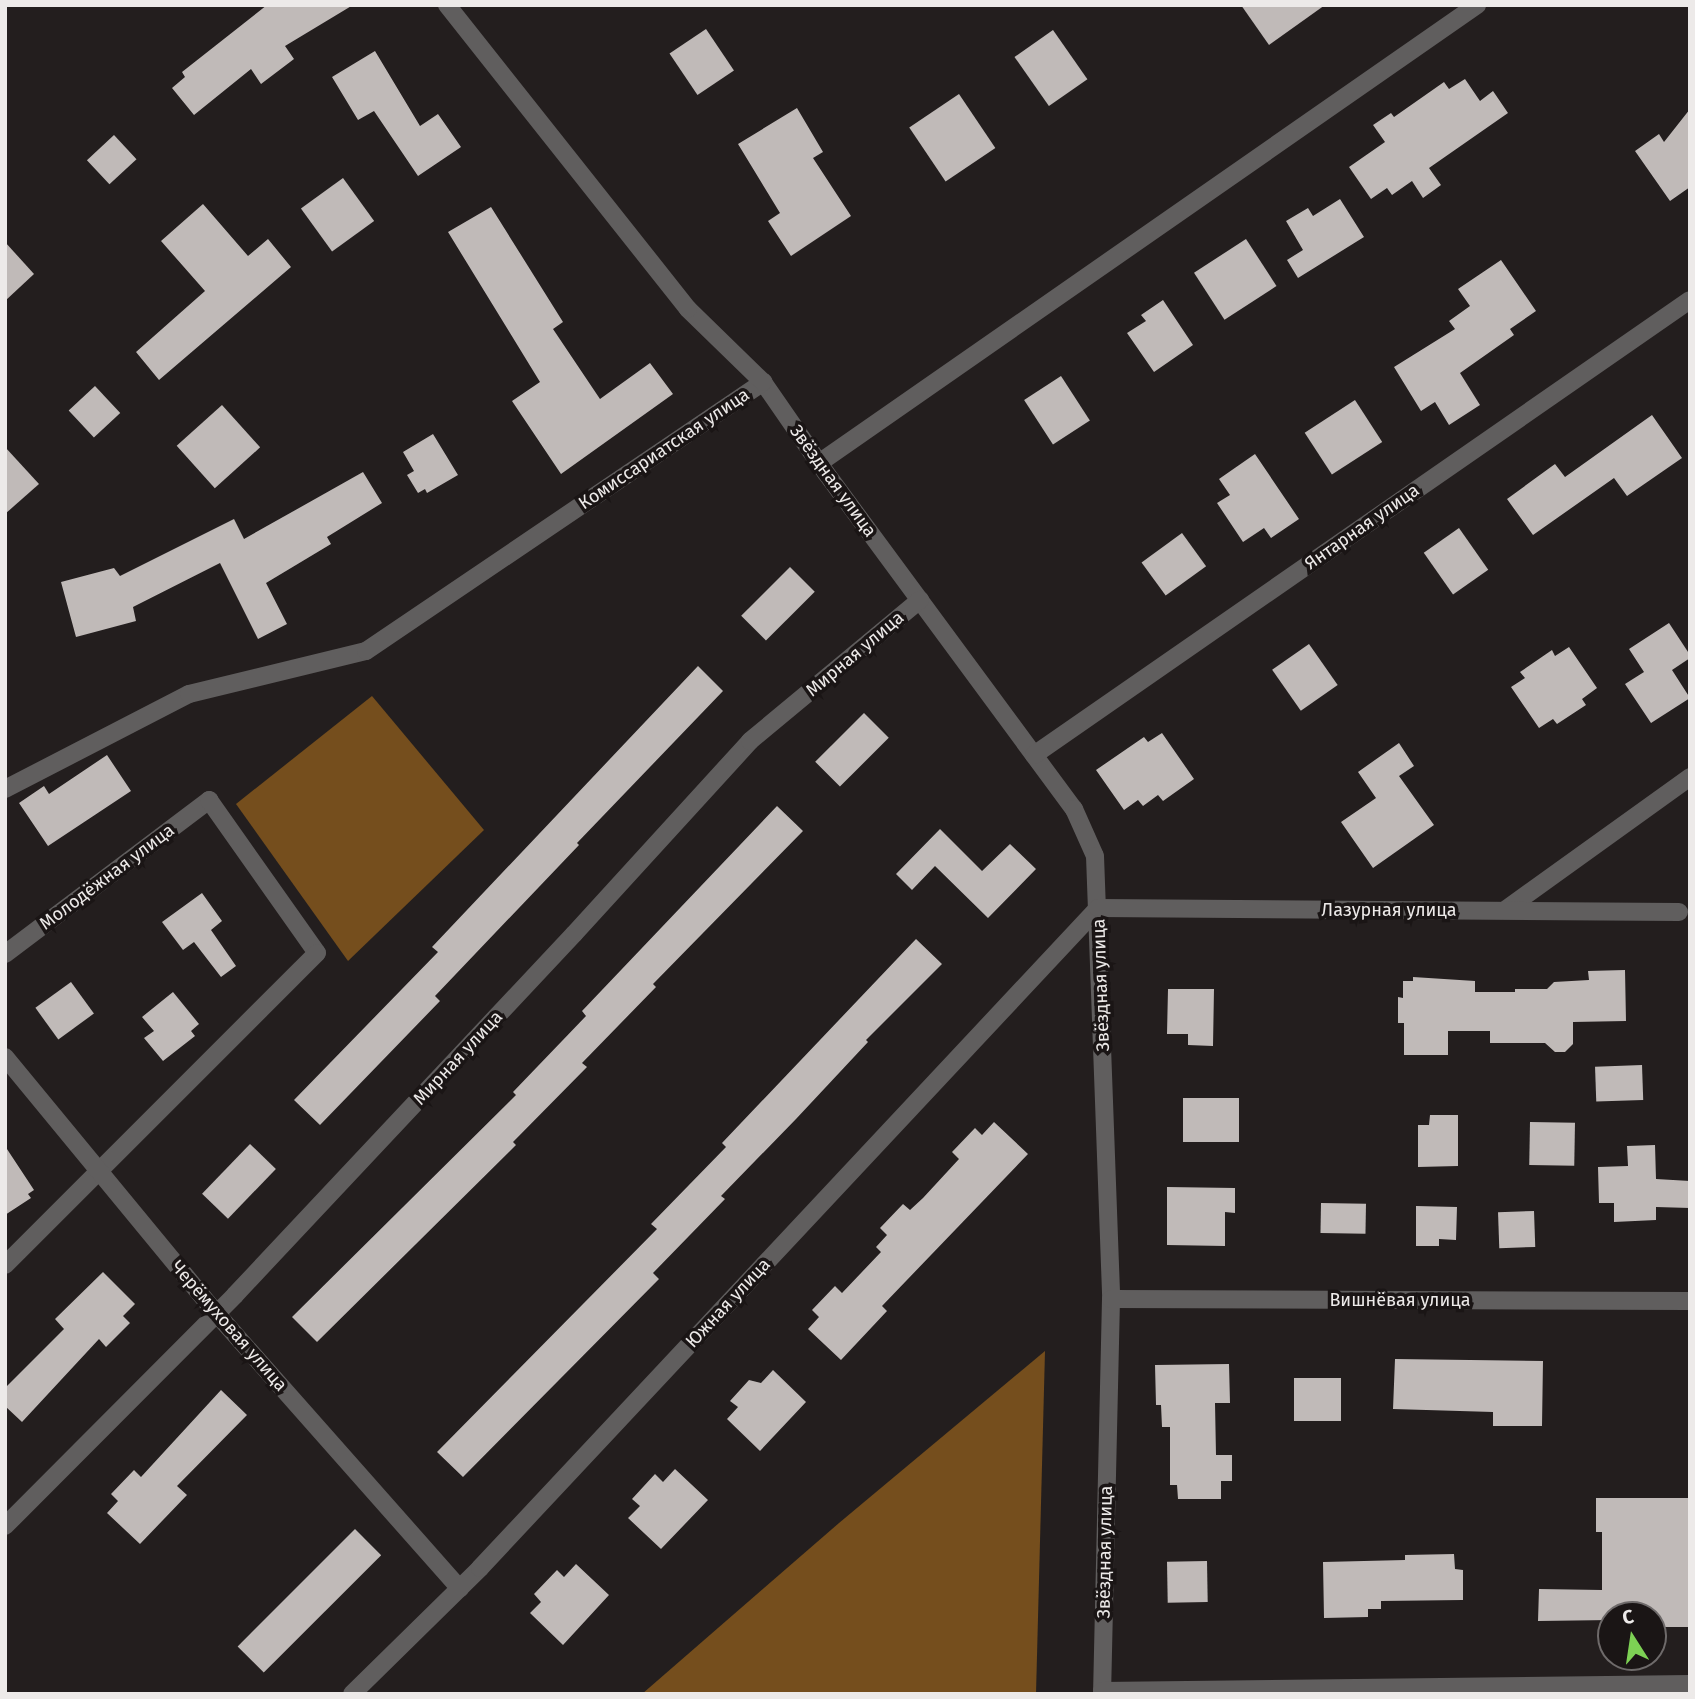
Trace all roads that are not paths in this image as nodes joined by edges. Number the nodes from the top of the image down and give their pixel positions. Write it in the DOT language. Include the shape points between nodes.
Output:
graph roads {
  1 [pos="447,5"];
  2 [pos="1477,5"];
  3 [pos="1690,300"];
  4 [pos="763,382"];
  5 [pos="819,463"];
  6 [pos="920,600"];
  7 [pos="1034,755"];
  8 [pos="1690,777"];
  9 [pos="5,789"];
  10 [pos="1098,908"];
  11 [pos="1504,911"];
  12 [pos="1679,912"];
  13 [pos="5,954"];
  14 [pos="5,1057"];
  15 [pos="99,1170"];
  16 [pos="5,1265"];
  17 [pos="1111,1299"];
  18 [pos="1690,1301"];
  19 [pos="216,1313"];
  20 [pos="5,1526"];
  21 [pos="460,1588"];
  22 [pos="1690,1685"];
  23 [pos="1102,1692"];
  24 [pos="352,1694"];
  1 -- 4 [label="street, Комиссариатская улица" via="688,309"];
  2 -- 5 [label="street"];
  3 -- 7 [label="street, Янтарная улица"];
  4 -- 5 [label="street, Звёздная улица"];
  4 -- 9 [label="street, Комиссариатская улица" via="366,651 189,694"];
  5 -- 6 [label="street, Звёздная улица"];
  6 -- 7 [label="street, Звёздная улица"];
  6 -- 19 [label="street, Мирная улица" via="750,741 575,934"];
  7 -- 10 [label="street, Звёздная улица" via="1074,809 1095,856"];
  8 -- 11 [label="street"];
  10 -- 11 [label="street, Лазурная улица"];
  10 -- 17 [label="street, Звёздная улица"];
  10 -- 21 [label="street, Южная улица"];
  11 -- 12 [label="street, Лазурная улица"];
  13 -- 15 [label="street, Молодёжная улица" via="209,800 317,953"];
  14 -- 15 [label="street, Черёмуховая улица"];
  15 -- 16 [label="street"];
  15 -- 19 [label="street, Черёмуховая улица"];
  17 -- 18 [label="street, Вишнёвая улица"];
  17 -- 23 [label="street, Звёздная улица"];
  19 -- 20 [label="street, Мирная улица"];
  19 -- 21 [label="street, Черёмуховая улица"];
  21 -- 24 [label="street, Южная улица"];
  22 -- 23 [label="street"];
}
